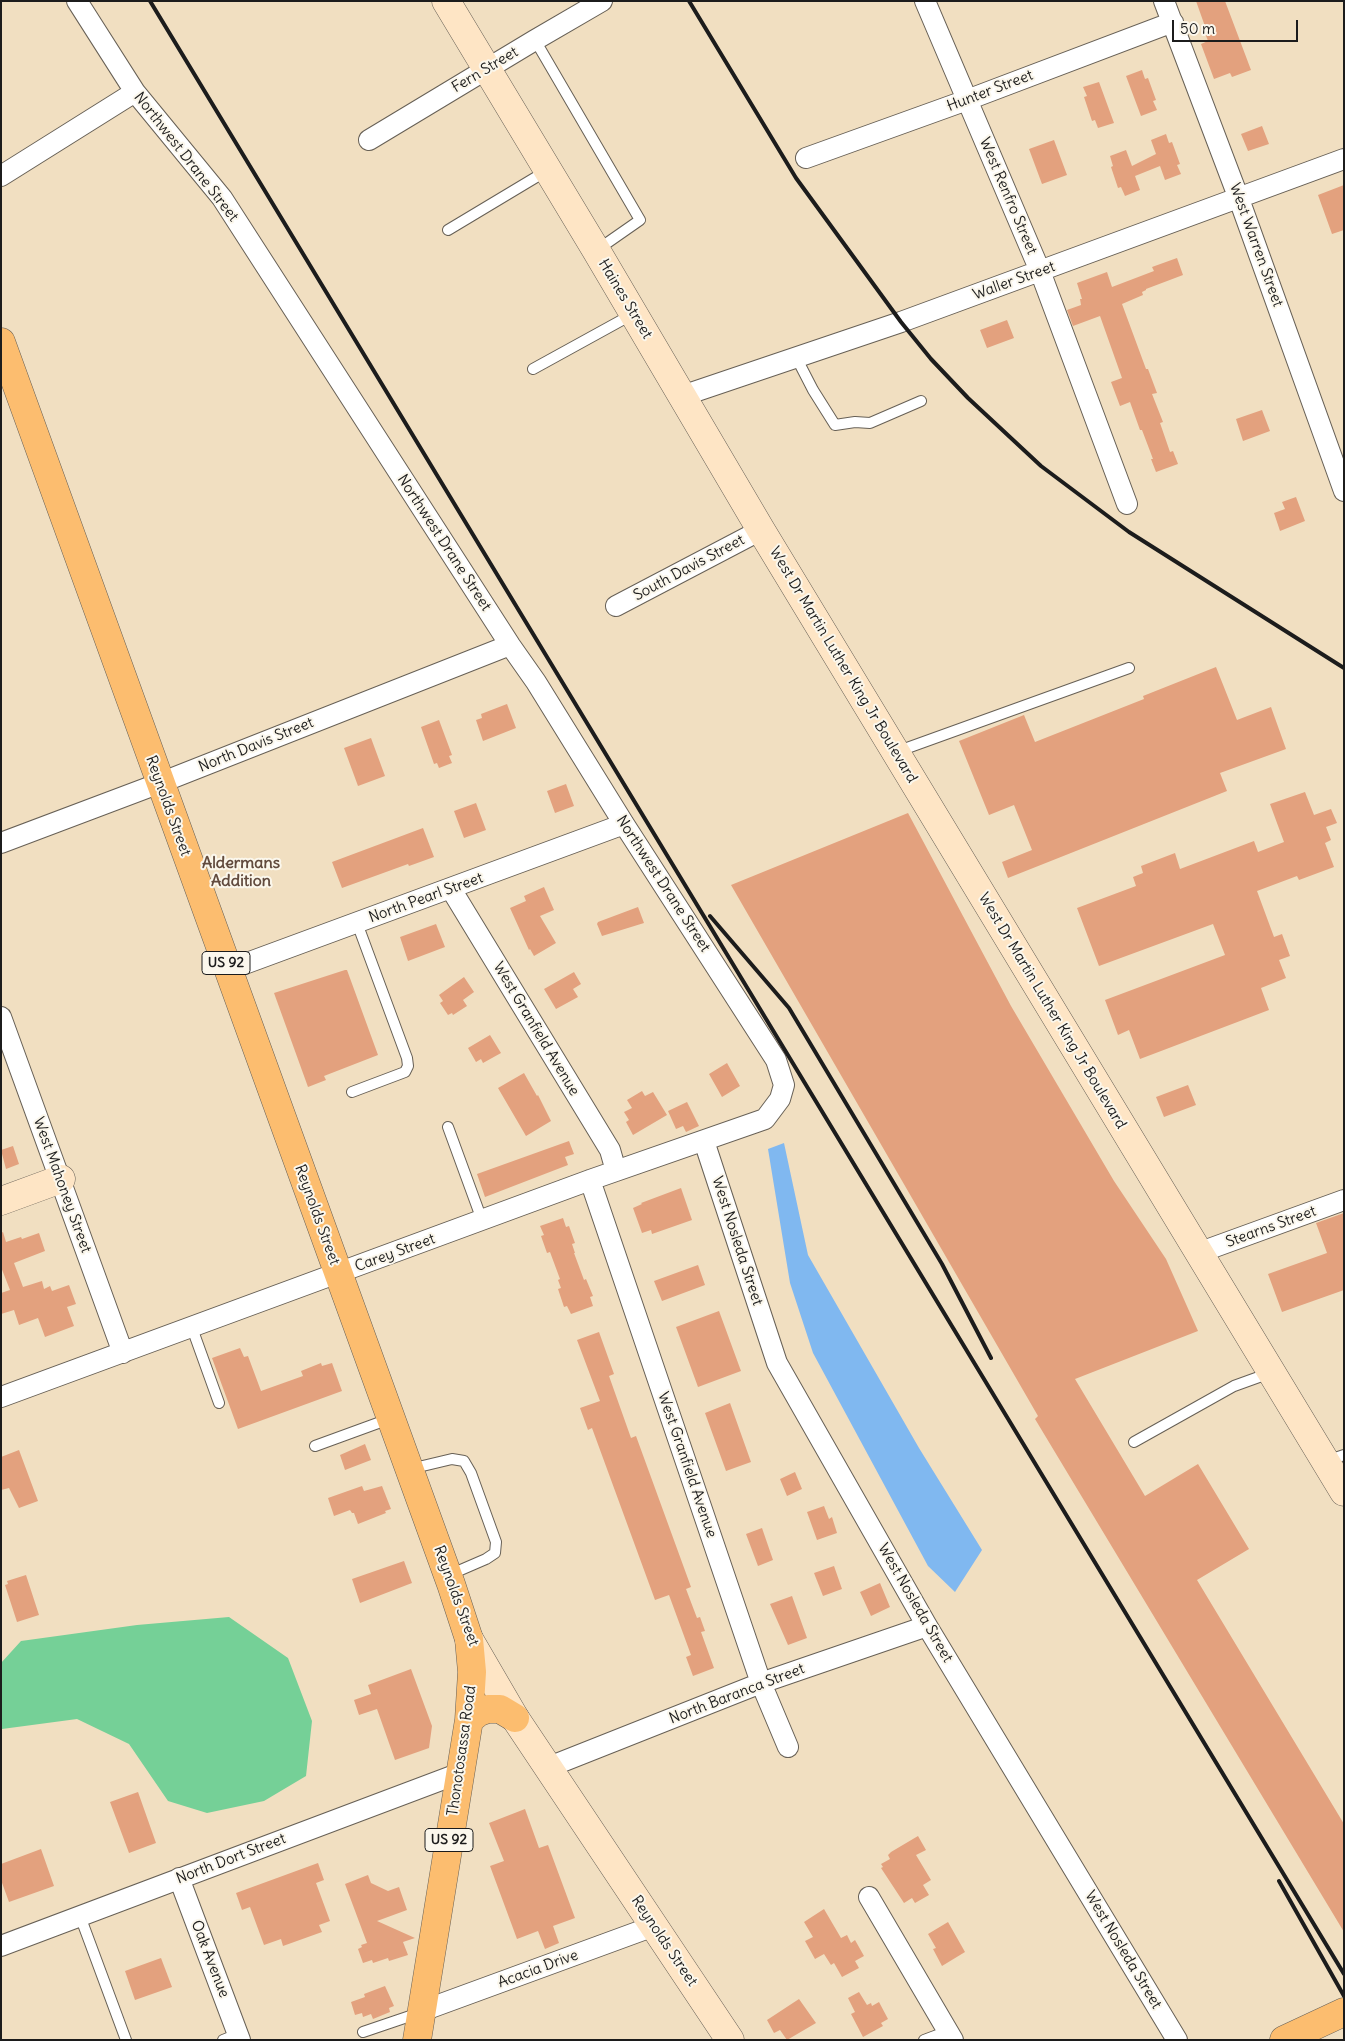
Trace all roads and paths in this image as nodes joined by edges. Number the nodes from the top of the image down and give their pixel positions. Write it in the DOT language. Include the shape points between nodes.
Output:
graph roads {
  1 [pos="77,1"];
  2 [pos="446,1"];
  3 [pos="602,1"];
  4 [pos="925,1"];
  5 [pos="1164,1"];
  6 [pos="1173,22"];
  7 [pos="535,40"];
  8 [pos="488,68"];
  9 [pos="135,92"];
  10 [pos="967,100"];
  11 [pos="369,140"];
  12 [pos="806,158"];
  13 [pos="1344,159"];
  14 [pos="548,169"];
  15 [pos="1,176"];
  16 [pos="1239,199"];
  17 [pos="448,230"];
  18 [pos="596,250"];
  19 [pos="1040,271"];
  20 [pos="634,314"];
  21 [pos="1,342"];
  22 [pos="796,357"];
  23 [pos="533,369"];
  24 [pos="682,396"];
  25 [pos="920,401"];
  26 [pos="1344,491"];
  27 [pos="1127,504"];
  28 [pos="761,530"];
  29 [pos="616,606"];
  30 [pos="510,645"];
  31 [pos="1129,668"];
  32 [pos="895,752"];
  33 [pos="160,783"];
  34 [pos="624,824"];
  35 [pos="1,843"];
  36 [pos="451,889"];
  37 [pos="357,923"];
  38 [pos="228,970"];
  39 [pos="1,1017"];
  40 [pos="352,1092"];
  41 [pos="780,1099"];
  42 [pos="448,1126"];
  43 [pos="704,1141"];
  44 [pos="616,1171"];
  45 [pos="60,1179"];
  46 [pos="590,1180"];
  47 [pos="1344,1200"];
  48 [pos="1,1201"];
  49 [pos="482,1220"];
  50 [pos="1198,1253"];
  51 [pos="338,1274"];
  52 [pos="192,1328"];
  53 [pos="123,1354"];
  54 [pos="1271,1373"];
  55 [pos="1,1397"];
  56 [pos="219,1403"];
  57 [pos="390,1418"];
  58 [pos="1134,1442"];
  59 [pos="315,1446"];
  60 [pos="1334,1458"];
  61 [pos="409,1469"];
  62 [pos="1344,1492"];
  63 [pos="448,1576"];
  64 [pos="927,1626"];
  65 [pos="469,1639"];
  66 [pos="761,1683"];
  67 [pos="515,1718"];
  68 [pos="469,1720"];
  69 [pos="788,1747"];
  70 [pos="549,1767"];
  71 [pos="460,1773"];
  72 [pos="179,1878"];
  73 [pos="870,1897"];
  74 [pos="80,1916"];
  75 [pos="654,1926"];
  76 [pos="3,1940"];
  77 [pos="422,2012"];
  78 [pos="1344,2012"];
  79 [pos="363,2032"];
  80 [pos="951,2035"];
  81 [pos="234,2038"];
  82 [pos="126,2040"];
  83 [pos="417,2040"];
  84 [pos="730,2040"];
  85 [pos="924,2040"];
  86 [pos="1177,2040"];
  87 [pos="1284,2040"];
  1 -- 9 [label="street, Northwest Drane Street"];
  2 -- 8 [label="street"];
  3 -- 7 [label="street, Fern Street"];
  4 -- 10 [label="street, West Renfro Street"];
  5 -- 6 [label="street, West Warren Street"];
  6 -- 10 [label="street, Hunter Street"];
  6 -- 16 [label="street, West Warren Street"];
  7 -- 8 [label="street, Fern Street"];
  7 -- 18 [label="lane" via="640,220"];
  8 -- 11 [label="street, Fern Street"];
  8 -- 14 [label="street, Haines Street"];
  9 -- 15 [label="street"];
  9 -- 30 [label="street, Northwest Drane Street" via="222,198"];
  10 -- 12 [label="street, Hunter Street"];
  10 -- 19 [label="street, West Renfro Street"];
  13 -- 16 [label="street, Waller Street"];
  14 -- 17 [label="lane"];
  14 -- 18 [label="street, Haines Street"];
  16 -- 19 [label="street, Waller Street"];
  16 -- 26 [label="street, West Warren Street"];
  18 -- 20 [label="street, Haines Street"];
  19 -- 22 [label="street, Waller Street"];
  19 -- 27 [label="street, West Renfro Street"];
  20 -- 23 [label="lane"];
  20 -- 24 [label="street, Haines Street"];
  21 -- 33 [label="main road, Reynolds Street / US 92"];
  22 -- 24 [label="street, Waller Street"];
  22 -- 25 [label="lane" via="835,425 870,422"];
  24 -- 28 [label="street, Haines Street"];
  28 -- 29 [label="street, South Davis Street"];
  28 -- 32 [label="street, West Dr Martin Luther King Jr Boulevard"];
  30 -- 33 [label="street, North Davis Street"];
  30 -- 34 [label="street, Northwest Drane Street"];
  31 -- 32 [label="lane"];
  32 -- 50 [label="street, West Dr Martin Luther King Jr Boulevard"];
  33 -- 35 [label="street, North Davis Street"];
  33 -- 38 [label="main road, Reynolds Street / US 92"];
  34 -- 36 [label="street, North Pearl Street"];
  34 -- 41 [label="street, Northwest Drane Street" via="776,1060 784,1085"];
  36 -- 37 [label="street, North Pearl Street"];
  36 -- 44 [label="street, West Granfield Avenue" via="610,1150"];
  37 -- 38 [label="street, North Pearl Street"];
  37 -- 40 [label="lane" via="408,1066 404,1072"];
  38 -- 51 [label="main road, Reynolds Street / US 92"];
  39 -- 45 [label="street, West Mahoney Street"];
  41 -- 43 [label="street, Carey Street" via="765,1119"];
  42 -- 49 [label="lane"];
  43 -- 44 [label="street, Carey Street"];
  43 -- 64 [label="street, West Nosleda Street" via="776,1363"];
  44 -- 46 [label="street, Carey Street"];
  45 -- 48 [label="street"];
  45 -- 53 [label="street, West Mahoney Street"];
  46 -- 49 [label="street, Carey Street"];
  46 -- 66 [label="street, West Granfield Avenue"];
  47 -- 50 [label="street, Stearns Street"];
  49 -- 51 [label="street, Carey Street"];
  50 -- 54 [label="street, West Dr Martin Luther King Jr Boulevard"];
  51 -- 52 [label="street, Carey Street"];
  51 -- 57 [label="main road, Reynolds Street / US 92"];
  52 -- 53 [label="street, Carey Street"];
  52 -- 56 [label="lane"];
  53 -- 55 [label="street, Carey Street"];
  54 -- 58 [label="lane" via="1234,1386"];
  54 -- 60 [label="street, West Dr Martin Luther King Jr Boulevard"];
  57 -- 59 [label="lane"];
  57 -- 61 [label="main road, Reynolds Street / US 92"];
  60 -- 62 [label="street, West Dr Martin Luther King Jr Boulevard"];
  61 -- 63 [label="main road, Reynolds Street / US 92"];
  61 -- 63 [label="lane" via="452,1459 464,1461 472,1473 496,1542 495,1553"];
  63 -- 65 [label="main road, Reynolds Street / US 92"];
  64 -- 66 [label="street, North Baranca Street"];
  64 -- 86 [label="street, West Nosleda Street"];
  65 -- 67 [label="street, Reynolds Street"];
  65 -- 68 [label="main road, Thonotosassa Road / US 92" via="472,1679"];
  66 -- 69 [label="street, West Granfield Avenue"];
  66 -- 70 [label="street, North Baranca Street"];
  67 -- 68 [label="main road" via="500,1709 488,1709"];
  67 -- 70 [label="street, Reynolds Street"];
  68 -- 71 [label="main road, Thonotosassa Road / US 92"];
  70 -- 75 [label="street, Reynolds Street"];
  71 -- 72 [label="street, North Dort Street"];
  71 -- 77 [label="main road, Thonotosassa Road / US 92"];
  72 -- 74 [label="street, North Dort Street"];
  72 -- 81 [label="street, Oak Avenue"];
  73 -- 80 [label="street"];
  74 -- 76 [label="street, North Dort Street"];
  74 -- 82 [label="lane"];
  75 -- 77 [label="street, Acacia Drive"];
  75 -- 84 [label="street, Reynolds Street"];
  77 -- 79 [label="lane"];
  77 -- 83 [label="main road, Thonotosassa Road / US 92"];
  78 -- 87 [label="main road"];
  80 -- 85 [label="lane"];
}
